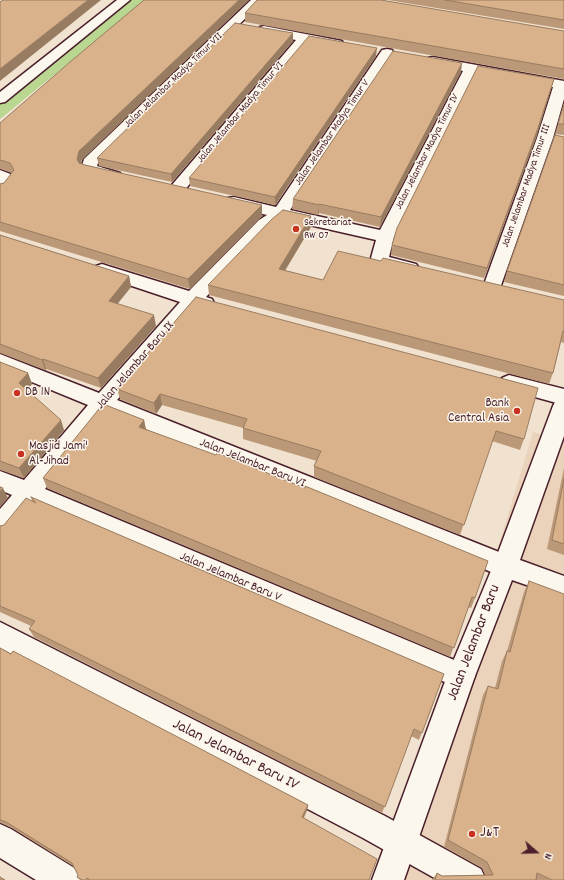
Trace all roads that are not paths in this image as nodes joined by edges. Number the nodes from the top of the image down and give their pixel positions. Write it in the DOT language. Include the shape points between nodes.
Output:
graph roads {
  1 [pos="124,0"];
  2 [pos="258,0"];
  3 [pos="233,25"];
  4 [pos="305,38"];
  5 [pos="350,46"];
  6 [pos="372,50"];
  7 [pos="387,53"];
  8 [pos="402,56"];
  9 [pos="418,58"];
  10 [pos="471,68"];
  11 [pos="563,85"];
  12 [pos="0,99"];
  13 [pos="132,179"];
  14 [pos="176,189"];
  15 [pos="221,199"];
  16 [pos="280,213"];
  17 [pos="385,236"];
  18 [pos="89,266"];
  19 [pos="423,271"];
  20 [pos="491,287"];
  21 [pos="193,299"];
  22 [pos="223,307"];
  23 [pos="0,361"];
  24 [pos="488,377"];
  25 [pos="564,397"];
  26 [pos="102,403"];
  27 [pos="564,406"];
  28 [pos="0,480"];
  29 [pos="28,493"];
  30 [pos="0,526"];
  31 [pos="505,566"];
  32 [pos="564,587"];
  33 [pos="0,634"];
  34 [pos="461,676"];
  35 [pos="0,840"];
  36 [pos="401,842"];
  37 [pos="65,880"];
  38 [pos="388,880"];
  39 [pos="470,880"];
  1 -- 12 [label="street"];
  2 -- 3 [label="street, Jalan Jelambar Madya Timur VII"];
  3 -- 4 [label="street"];
  3 -- 13 [label="street, Jalan Jelambar Madya Timur VII" via="90,162 89,169"];
  4 -- 5 [label="street"];
  4 -- 14 [label="street, Jalan Jelambar Madya Timur VI"];
  6 -- 7 [label="street"];
  7 -- 8 [label="street"];
  7 -- 16 [label="street, Jalan Jelambar Madya Timur V"];
  9 -- 10 [label="street"];
  10 -- 11 [label="street"];
  10 -- 17 [label="street, Jalan Jelambar Madya Timur IV"];
  11 -- 20 [label="street, Jalan Jelambar Madya Timur III" via="552,139"];
  15 -- 16 [label="street"];
  16 -- 17 [label="street"];
  16 -- 21 [label="street, Jalan Jelambar Baru IX" via="266,224"];
  17 -- 19 [label="street, Jalan Jelambar Madya Timur IV" via="380,258 382,261"];
  18 -- 21 [label="street"];
  21 -- 22 [label="street"];
  21 -- 26 [label="street, Jalan Jelambar Baru IX"];
  23 -- 26 [label="street, Jalan Jelambar Baru VI"];
  24 -- 25 [label="street"];
  26 -- 29 [label="street, Jalan Jelambar Baru IX"];
  26 -- 31 [label="street, Jalan Jelambar Baru VI"];
  27 -- 31 [label="street, Jalan Jelambar Baru"];
  28 -- 29 [label="street, Jalan Jelambar Baru V"];
  29 -- 30 [label="street, Jalan Jelambar Baru IX"];
  29 -- 34 [label="street, Jalan Jelambar Baru V"];
  31 -- 32 [label="street, Jalan Jelambar Baru VI"];
  31 -- 34 [label="street, Jalan Jelambar Baru"];
  33 -- 36 [label="street, Jalan Jelambar Baru IV"];
  34 -- 36 [label="street, Jalan Jelambar Baru"];
  35 -- 37 [label="street"];
  36 -- 38 [label="street, Jalan Jelambar Baru"];
  36 -- 39 [label="street, Jalan Jelambar Baru IV"];
}
